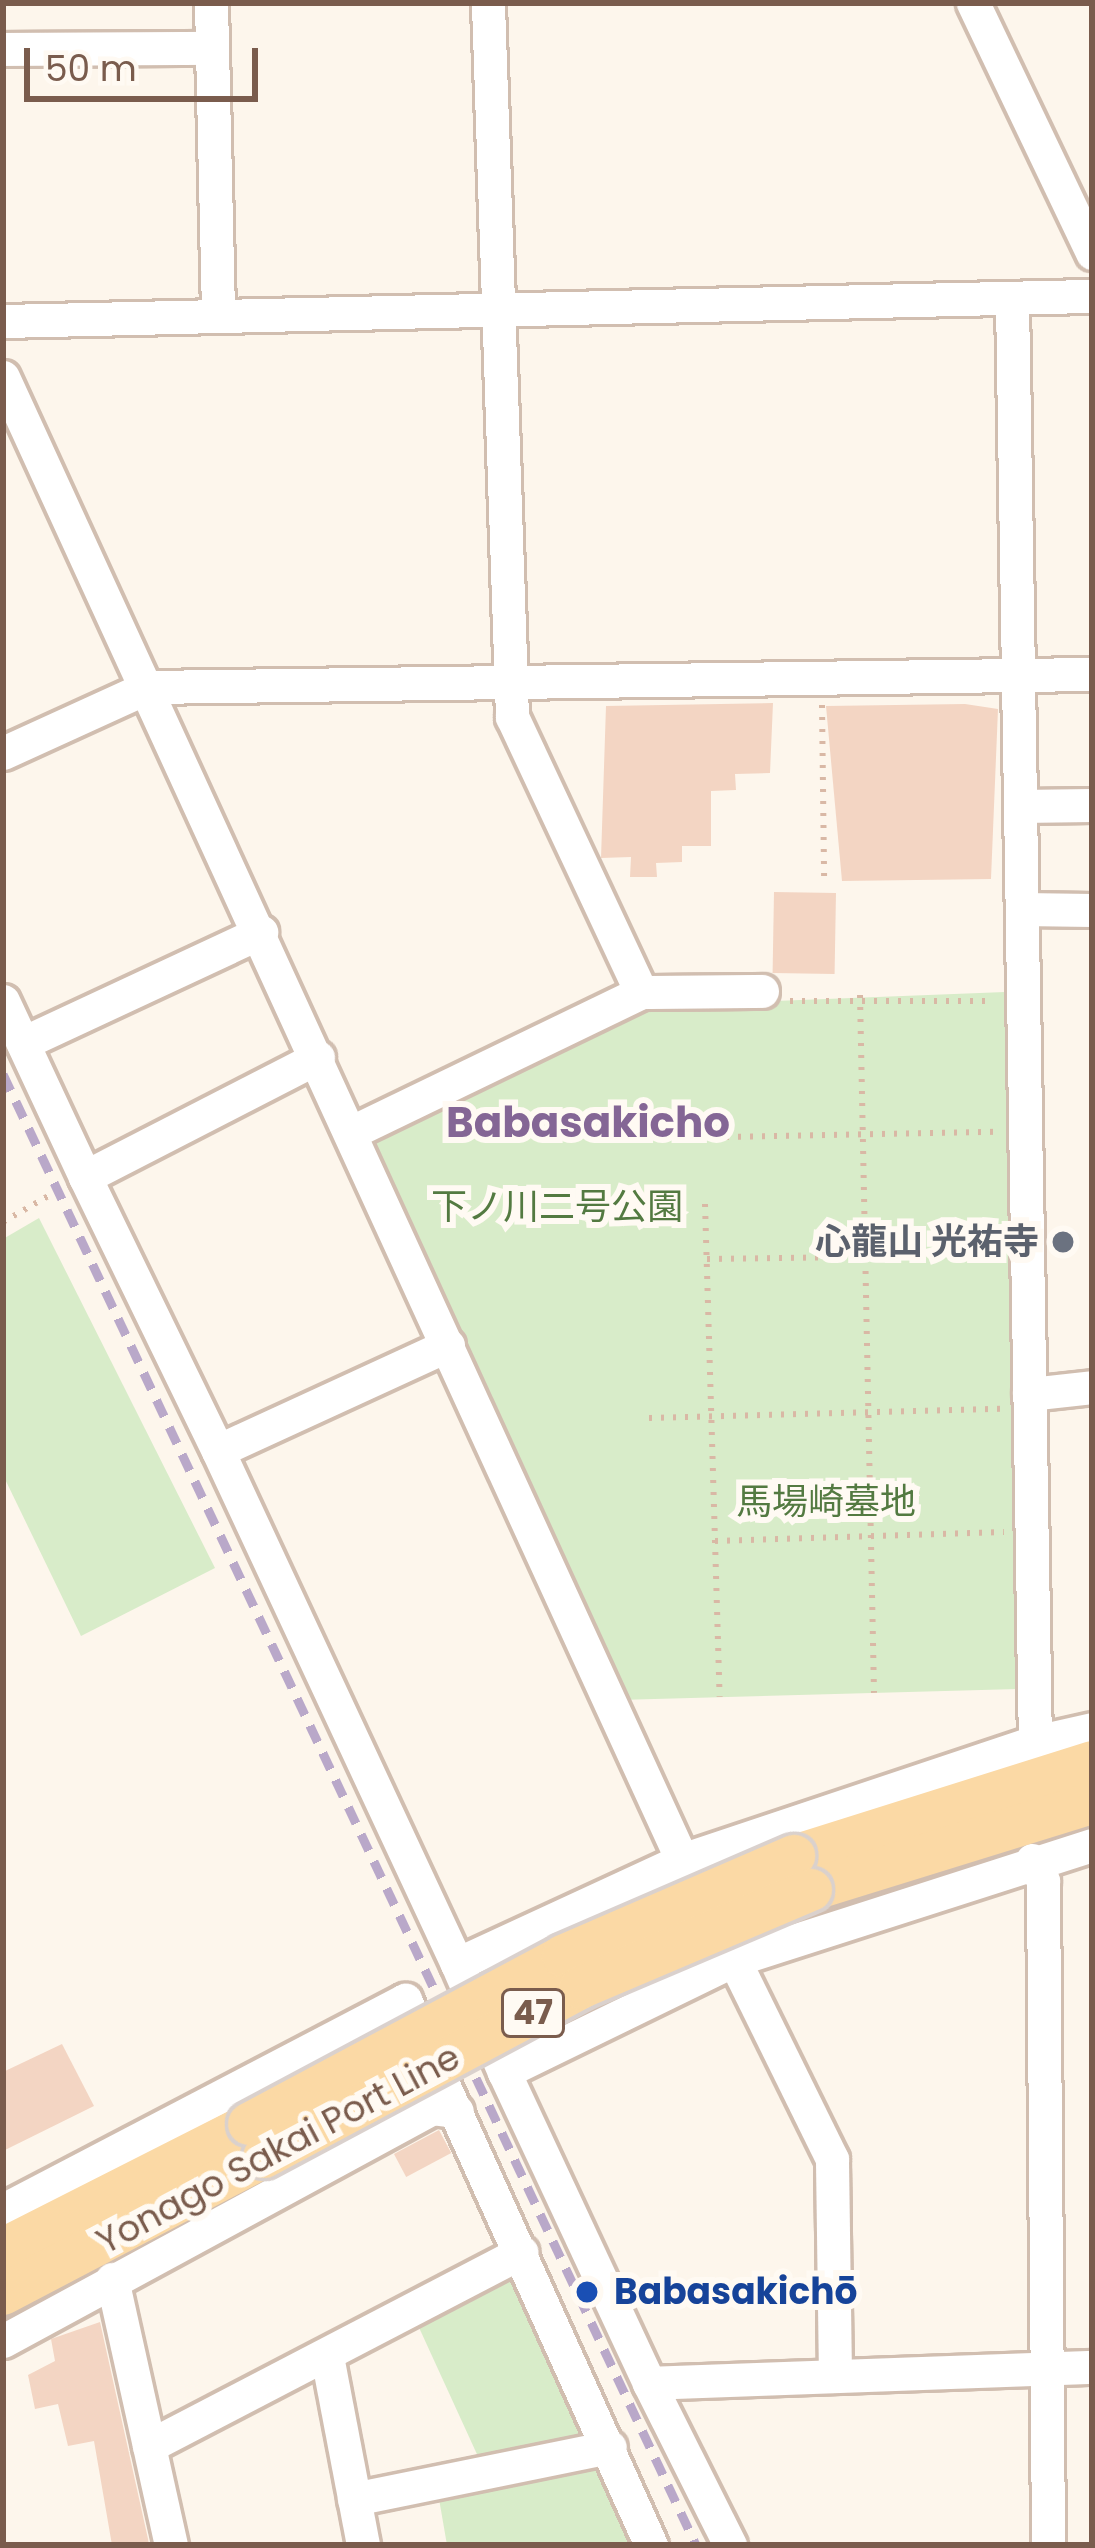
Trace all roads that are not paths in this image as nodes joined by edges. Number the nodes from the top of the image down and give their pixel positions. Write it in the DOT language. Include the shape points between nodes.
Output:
graph roads {
  1 [pos="211,3"];
  2 [pos="488,3"];
  3 [pos="973,3"];
  4 [pos="212,48"];
  5 [pos="3,49"];
  6 [pos="1092,253"];
  7 [pos="1092,296"];
  8 [pos="1012,299"];
  9 [pos="494,307"];
  10 [pos="218,311"];
  11 [pos="3,321"];
  12 [pos="3,377"];
  13 [pos="1092,674"];
  14 [pos="1018,675"];
  15 [pos="511,684"];
  16 [pos="148,687"];
  17 [pos="3,753"];
  18 [pos="1092,805"];
  19 [pos="1021,806"];
  20 [pos="1022,909"];
  21 [pos="1092,910"];
  22 [pos="260,932"];
  23 [pos="762,991"];
  24 [pos="640,992"];
  25 [pos="3,1001"];
  26 [pos="23,1043"];
  27 [pos="318,1057"];
  28 [pos="352,1132"];
  29 [pos="85,1177"];
  30 [pos="448,1345"];
  31 [pos="1092,1387"];
  32 [pos="1029,1401"];
  33 [pos="218,1451"];
  34 [pos="1092,1729"];
  35 [pos="1035,1742"];
  36 [pos="1092,1762"];
  37 [pos="1092,1803"];
  38 [pos="1092,1845"];
  39 [pos="1032,1859"];
  40 [pos="682,1860"];
  41 [pos="802,1873"];
  42 [pos="734,1960"];
  43 [pos="457,1964"];
  44 [pos="504,2072"];
  45 [pos="457,2111"];
  46 [pos="256,2140"];
  47 [pos="3,2210"];
  48 [pos="3,2249"];
  49 [pos="521,2252"];
  50 [pos="112,2279"];
  51 [pos="3,2294"];
  52 [pos="3,2341"];
  53 [pos="327,2356"];
  54 [pos="1092,2367"];
  55 [pos="1050,2368"];
  56 [pos="835,2375"];
  57 [pos="649,2383"];
  58 [pos="149,2446"];
  59 [pos="610,2447"];
  60 [pos="354,2499"];
  61 [pos="171,2545"];
  62 [pos="363,2545"];
  63 [pos="651,2545"];
  64 [pos="730,2545"];
  65 [pos="1048,2545"];
  1 -- 4 [label="street"];
  2 -- 9 [label="street"];
  3 -- 6 [label="street"];
  4 -- 5 [label="street"];
  4 -- 10 [label="street"];
  7 -- 8 [label="street"];
  8 -- 9 [label="street"];
  8 -- 14 [label="street"];
  9 -- 10 [label="street"];
  9 -- 15 [label="street"];
  10 -- 11 [label="street"];
  12 -- 16 [label="street"];
  13 -- 14 [label="street"];
  14 -- 15 [label="street"];
  14 -- 19 [label="street"];
  15 -- 16 [label="street"];
  15 -- 24 [label="street" via="512,717"];
  16 -- 17 [label="street"];
  16 -- 22 [label="street"];
  18 -- 19 [label="street"];
  19 -- 20 [label="street"];
  20 -- 21 [label="street"];
  20 -- 32 [label="street"];
  22 -- 26 [label="street"];
  22 -- 27 [label="street"];
  23 -- 24 [label="street"];
  24 -- 28 [label="street"];
  25 -- 26 [label="street"];
  26 -- 29 [label="street"];
  27 -- 28 [label="street"];
  27 -- 29 [label="street"];
  28 -- 30 [label="street"];
  29 -- 33 [label="street"];
  30 -- 33 [label="street"];
  30 -- 40 [label="street"];
  31 -- 32 [label="street"];
  32 -- 35 [label="street"];
  33 -- 43 [label="street"];
  34 -- 35 [label="street"];
  35 -- 40 [label="street"];
  36 -- 41 [label="main road, Yonago Sakai Port Line / 47"];
  37 -- 41 [label="main road, Yonago Sakai Port Line / 47"];
  38 -- 39 [label="street"];
  39 -- 42 [label="street"];
  39 -- 55 [label="street" via="1042,1881"];
  40 -- 42 [label="street"];
  40 -- 43 [label="street"];
  41 -- 46 [label="main road, Yonago Sakai Port Line / 47, bridge"];
  42 -- 44 [label="street"];
  42 -- 56 [label="street" via="832,2159"];
  43 -- 44 [label="street"];
  44 -- 57 [label="street"];
  45 -- 47 [label="street" via="404,2000"];
  45 -- 49 [label="street"];
  45 -- 50 [label="street" via="432,2108"];
  46 -- 48 [label="main road, Yonago Sakai Port Line / 47"];
  46 -- 51 [label="main road, Yonago Sakai Port Line / 47"];
  49 -- 53 [label="street"];
  49 -- 59 [label="street"];
  50 -- 52 [label="street"];
  50 -- 58 [label="street"];
  53 -- 58 [label="street"];
  53 -- 60 [label="street"];
  54 -- 55 [label="street"];
  55 -- 56 [label="street"];
  55 -- 65 [label="street"];
  56 -- 57 [label="street"];
  57 -- 64 [label="street"];
  58 -- 61 [label="street"];
  59 -- 60 [label="street"];
  59 -- 63 [label="street"];
  60 -- 62 [label="street"];
}
